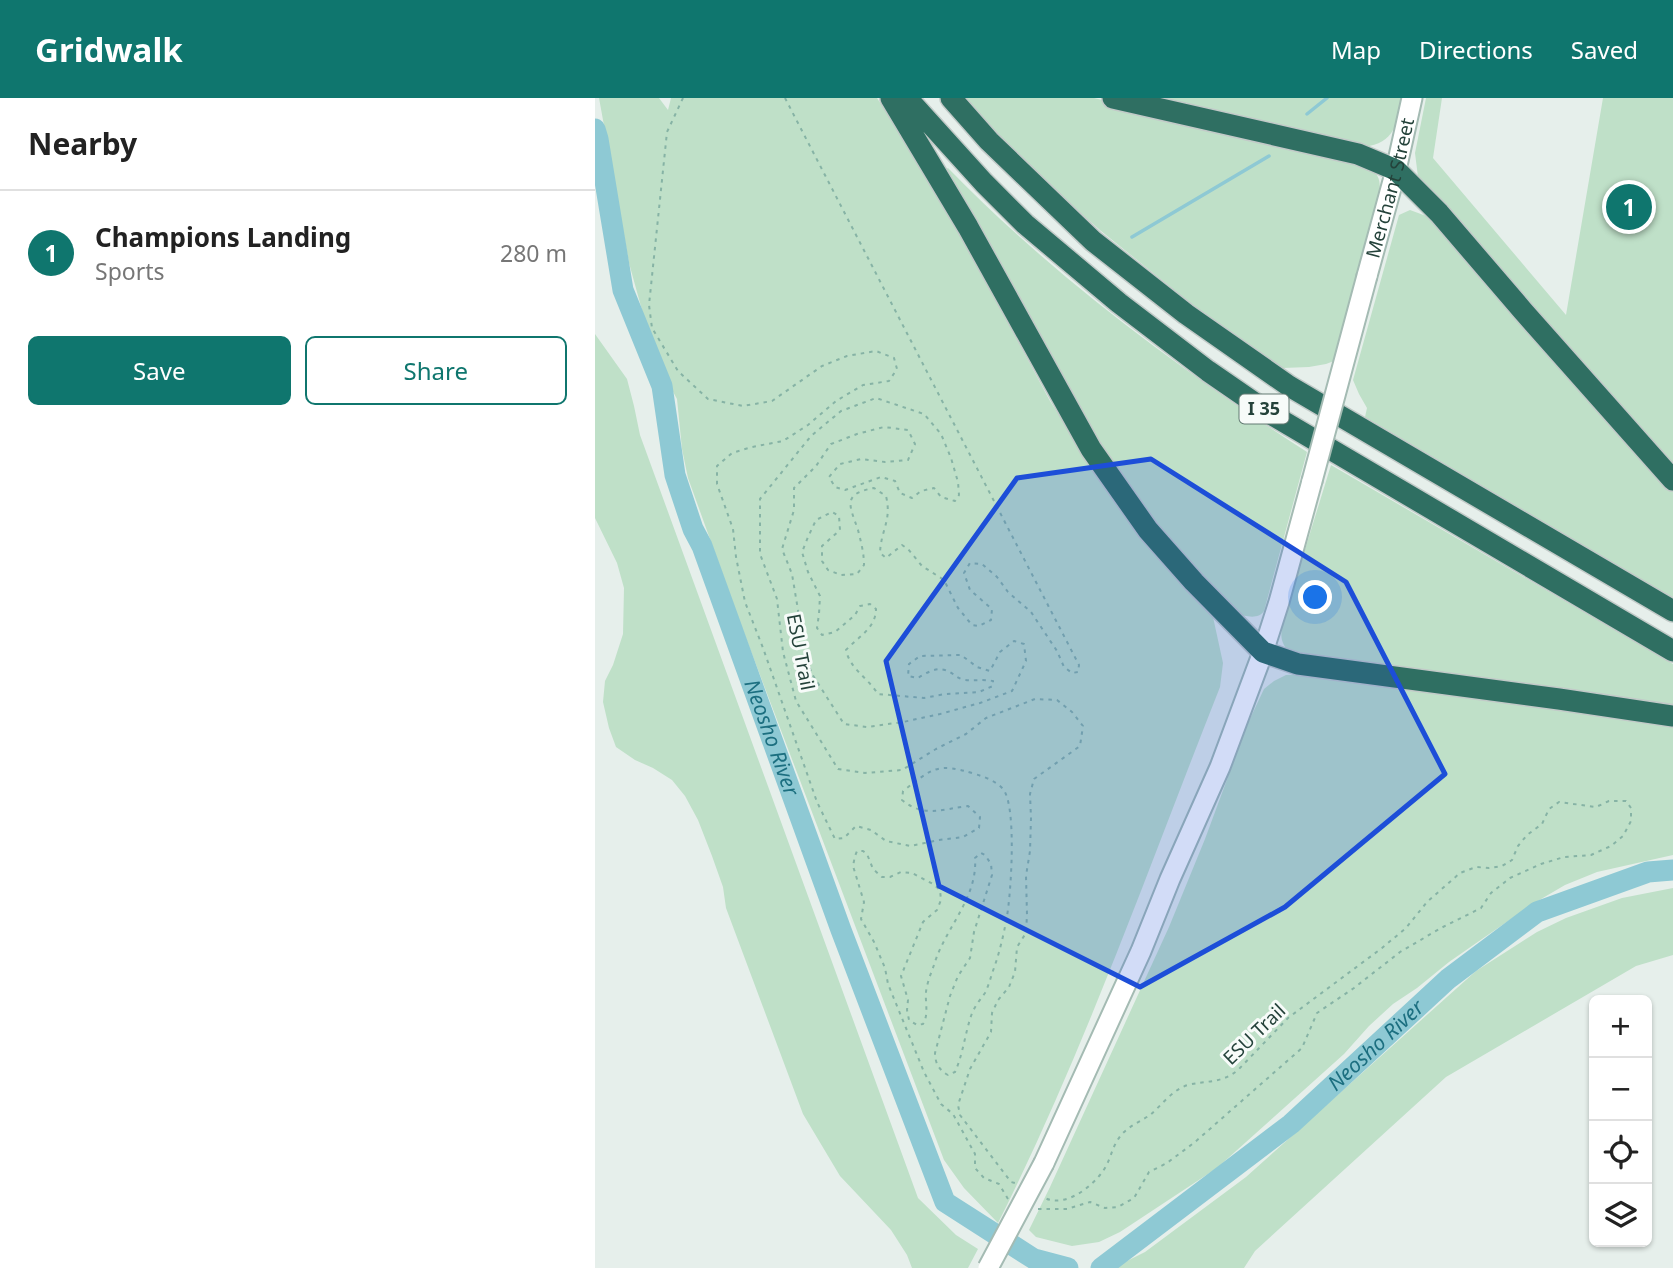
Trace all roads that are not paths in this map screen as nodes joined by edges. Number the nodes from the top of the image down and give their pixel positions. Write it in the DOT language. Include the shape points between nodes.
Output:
graph roads {
  1 [pos="891,98"];
  2 [pos="907,98"];
  3 [pos="951,98"];
  4 [pos="1113,98"];
  5 [pos="1412,98"];
  6 [pos="1396,170"];
  7 [pos="1673,480"];
  8 [pos="1673,611"];
  9 [pos="1673,651"];
  10 [pos="1263,652"];
  11 [pos="1673,716"];
  12 [pos="988,1268"];
  1 -- 10 [label="highway" via="1091,449 1148,530"];
  2 -- 9 [label="highway, I 35" via="1025,224 1208,371 1269,413"];
  3 -- 8 [label="highway, I 35" via="1093,242 1186,314 1289,386"];
  4 -- 6 [label="highway" via="1358,154"];
  5 -- 6 [label="main road, Merchant Street"];
  6 -- 7 [label="highway"];
  6 -- 10 [label="main road, Merchant Street, bridge"];
  10 -- 11 [label="highway" via="1298,664"];
  10 -- 12 [label="main road, Merchant Street, bridge" via="1220,768 1141,951 1044,1163"];
}
